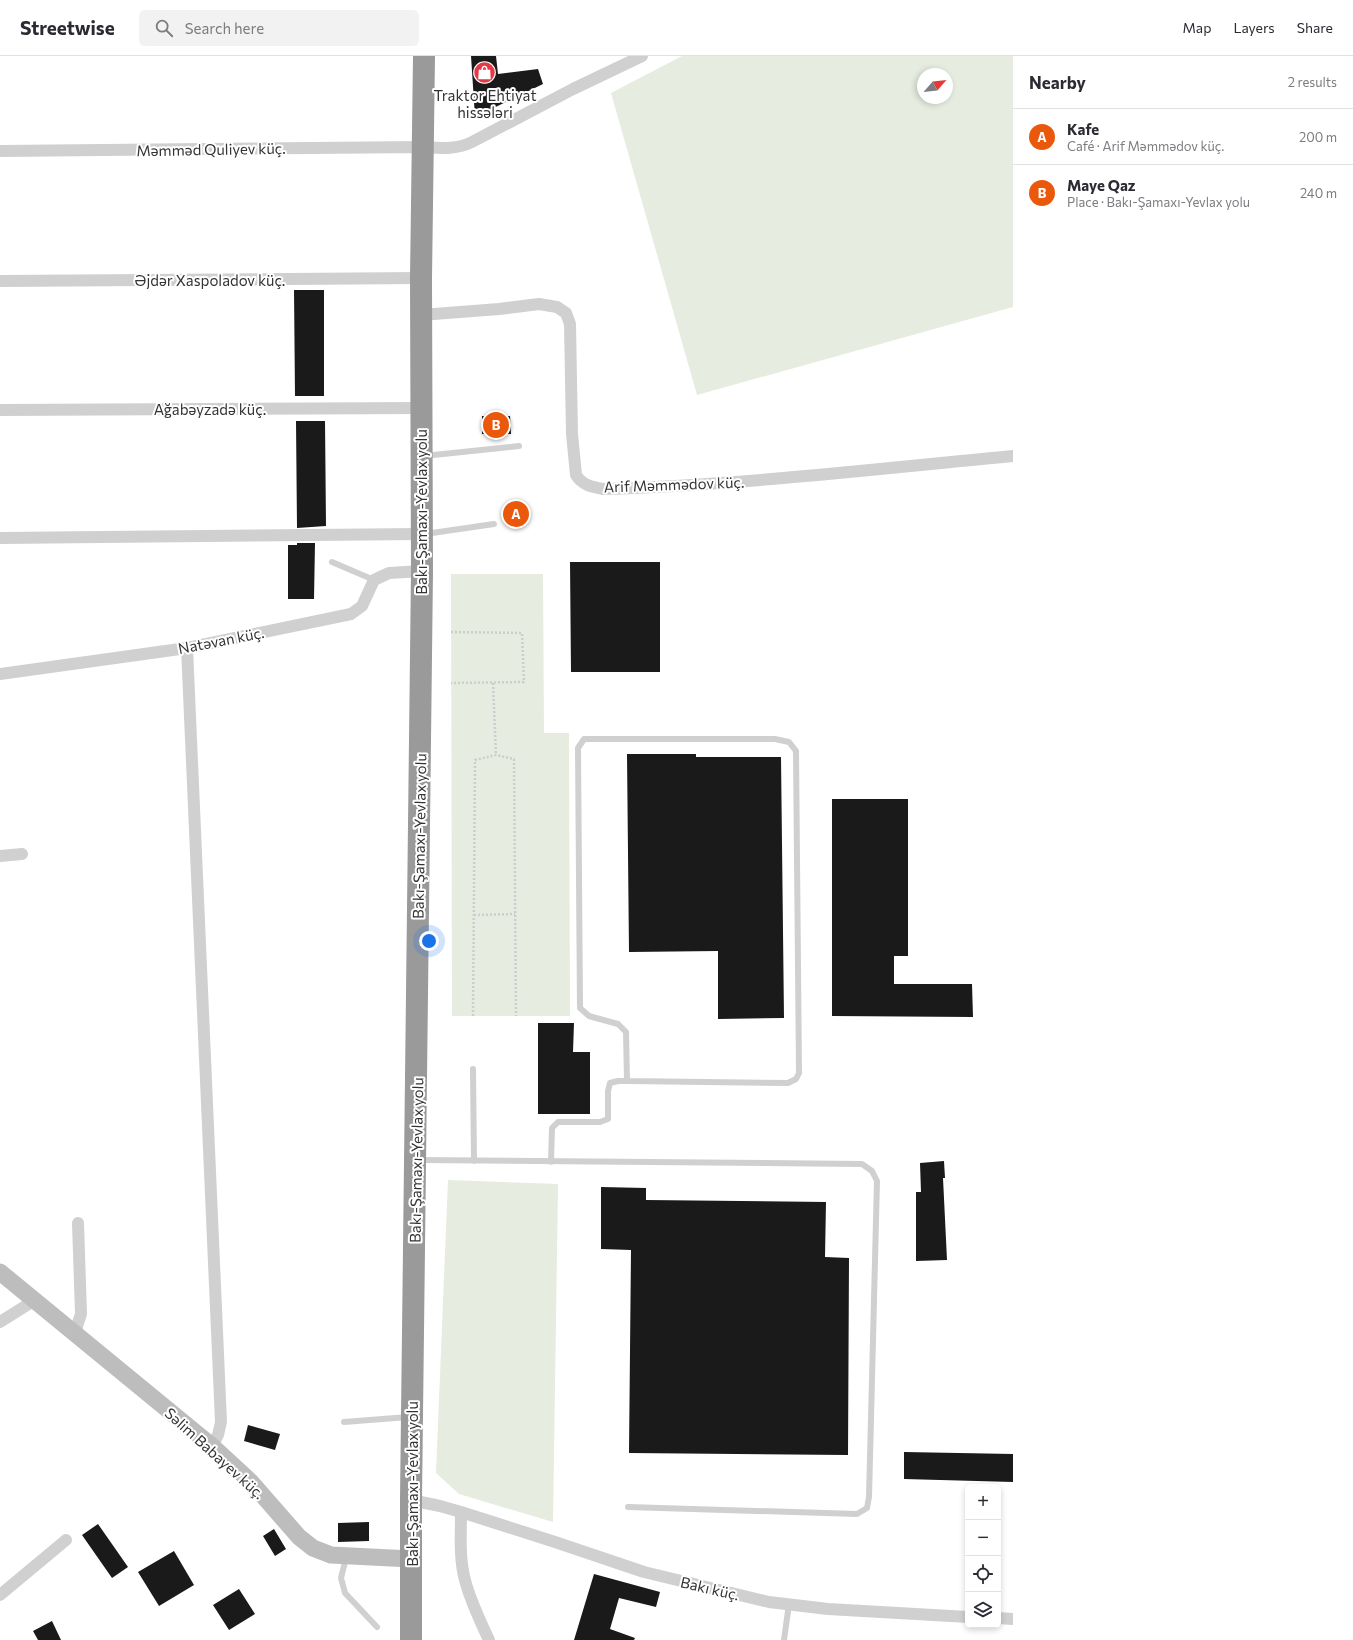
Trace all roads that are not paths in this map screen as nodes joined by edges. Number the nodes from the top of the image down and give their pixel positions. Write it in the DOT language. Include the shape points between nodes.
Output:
graph roads {
  1 [pos="424,56"];
  2 [pos="642,56"];
  3 [pos="422,147"];
  4 [pos="0,152"];
  5 [pos="421,278"];
  6 [pos="0,282"];
  7 [pos="421,315"];
  8 [pos="421,408"];
  9 [pos="0,410"];
  10 [pos="519,446"];
  11 [pos="421,456"];
  12 [pos="1013,456"];
  13 [pos="494,524"];
  14 [pos="422,534"];
  15 [pos="0,538"];
  16 [pos="332,562"];
  17 [pos="422,571"];
  18 [pos="374,580"];
  19 [pos="187,648"];
  20 [pos="0,674"];
  21 [pos="22,854"];
  22 [pos="0,856"];
  23 [pos="473,1069"];
  24 [pos="627,1081"];
  25 [pos="416,1160"];
  26 [pos="474,1161"];
  27 [pos="551,1162"];
  28 [pos="78,1223"];
  29 [pos="0,1272"];
  30 [pos="35,1300"];
  31 [pos="0,1322"];
  32 [pos="74,1332"];
  33 [pos="412,1417"];
  34 [pos="344,1422"];
  35 [pos="212,1446"];
  36 [pos="411,1500"];
  37 [pos="628,1507"];
  38 [pos="461,1512"];
  39 [pos="66,1540"];
  40 [pos="347,1556"];
  41 [pos="411,1559"];
  42 [pos="0,1595"];
  43 [pos="789,1604"];
  44 [pos="965,1617"];
  45 [pos="1001,1618"];
  46 [pos="1013,1619"];
  47 [pos="377,1627"];
  48 [pos="411,1640"];
  49 [pos="489,1640"];
  50 [pos="784,1640"];
  1 -- 3 [label="highway, Bakı-Şamaxı-Yevlax yolu"];
  2 -- 3 [label="street, Məmməd Quliyev küç." via="463,146"];
  3 -- 4 [label="street, Məmməd Quliyev küç."];
  3 -- 5 [label="highway, Bakı-Şamaxı-Yevlax yolu"];
  5 -- 6 [label="street, Əjdər Xaspoladov küç."];
  5 -- 7 [label="highway, Bakı-Şamaxı-Yevlax yolu"];
  7 -- 8 [label="highway, Bakı-Şamaxı-Yevlax yolu"];
  7 -- 12 [label="street, Arif Məmmədov küç." via="539,304 557,307 566,313 570,324 572,434 576,475 580,481 595,488 664,487 755,481"];
  8 -- 9 [label="street, Ağabəyzadə küç."];
  8 -- 11 [label="highway, Bakı-Şamaxı-Yevlax yolu"];
  10 -- 11 [label="lane"];
  11 -- 14 [label="highway, Bakı-Şamaxı-Yevlax yolu"];
  13 -- 14 [label="lane"];
  14 -- 15 [label="street"];
  14 -- 17 [label="highway, Bakı-Şamaxı-Yevlax yolu"];
  16 -- 18 [label="lane"];
  17 -- 18 [label="street" via="389,573"];
  17 -- 25 [label="highway, Bakı-Şamaxı-Yevlax yolu"];
  18 -- 19 [label="street, Natəvan küç." via="362,606 351,614"];
  19 -- 20 [label="street, Natəvan küç."];
  19 -- 35 [label="street" via="221,1422"];
  21 -- 22 [label="street"];
  23 -- 26 [label="lane"];
  24 -- 24 [label="lane" via="788,1083 796,1080 799,1073 796,751 790,742 775,739 584,739 578,748 580,1008 589,1016 618,1024 626,1032"];
  24 -- 27 [label="lane" via="610,1083 608,1119 600,1122 558,1122 552,1128"];
  25 -- 26 [label="lane"];
  25 -- 33 [label="highway, Bakı-Şamaxı-Yevlax yolu"];
  26 -- 27 [label="lane"];
  27 -- 37 [label="lane" via="862,1164 872,1171 877,1181 867,1508 857,1514"];
  28 -- 32 [label="street" via="81,1314"];
  29 -- 30 [label="street, Səlim Babayev küç."];
  30 -- 31 [label="street"];
  30 -- 32 [label="street, Səlim Babayev küç."];
  32 -- 35 [label="street, Səlim Babayev küç."];
  33 -- 34 [label="lane"];
  33 -- 36 [label="highway, Bakı-Şamaxı-Yevlax yolu"];
  35 -- 40 [label="street, Səlim Babayev küç." via="251,1482 299,1537 313,1548 331,1556"];
  36 -- 38 [label="street, Bakı küç."];
  36 -- 41 [label="highway, Bakı-Şamaxı-Yevlax yolu"];
  38 -- 43 [label="street, Bakı küç." via="644,1572 718,1591"];
  38 -- 49 [label="street" via="461,1549 465,1580"];
  39 -- 42 [label="street"];
  40 -- 41 [label="street, Səlim Babayev küç."];
  40 -- 47 [label="lane" via="341,1578 346,1593"];
  41 -- 48 [label="highway, Bakı-Şamaxı-Yevlax yolu"];
  43 -- 44 [label="street, Bakı küç." via="843,1610"];
  43 -- 50 [label="lane"];
  45 -- 46 [label="street"];
}
